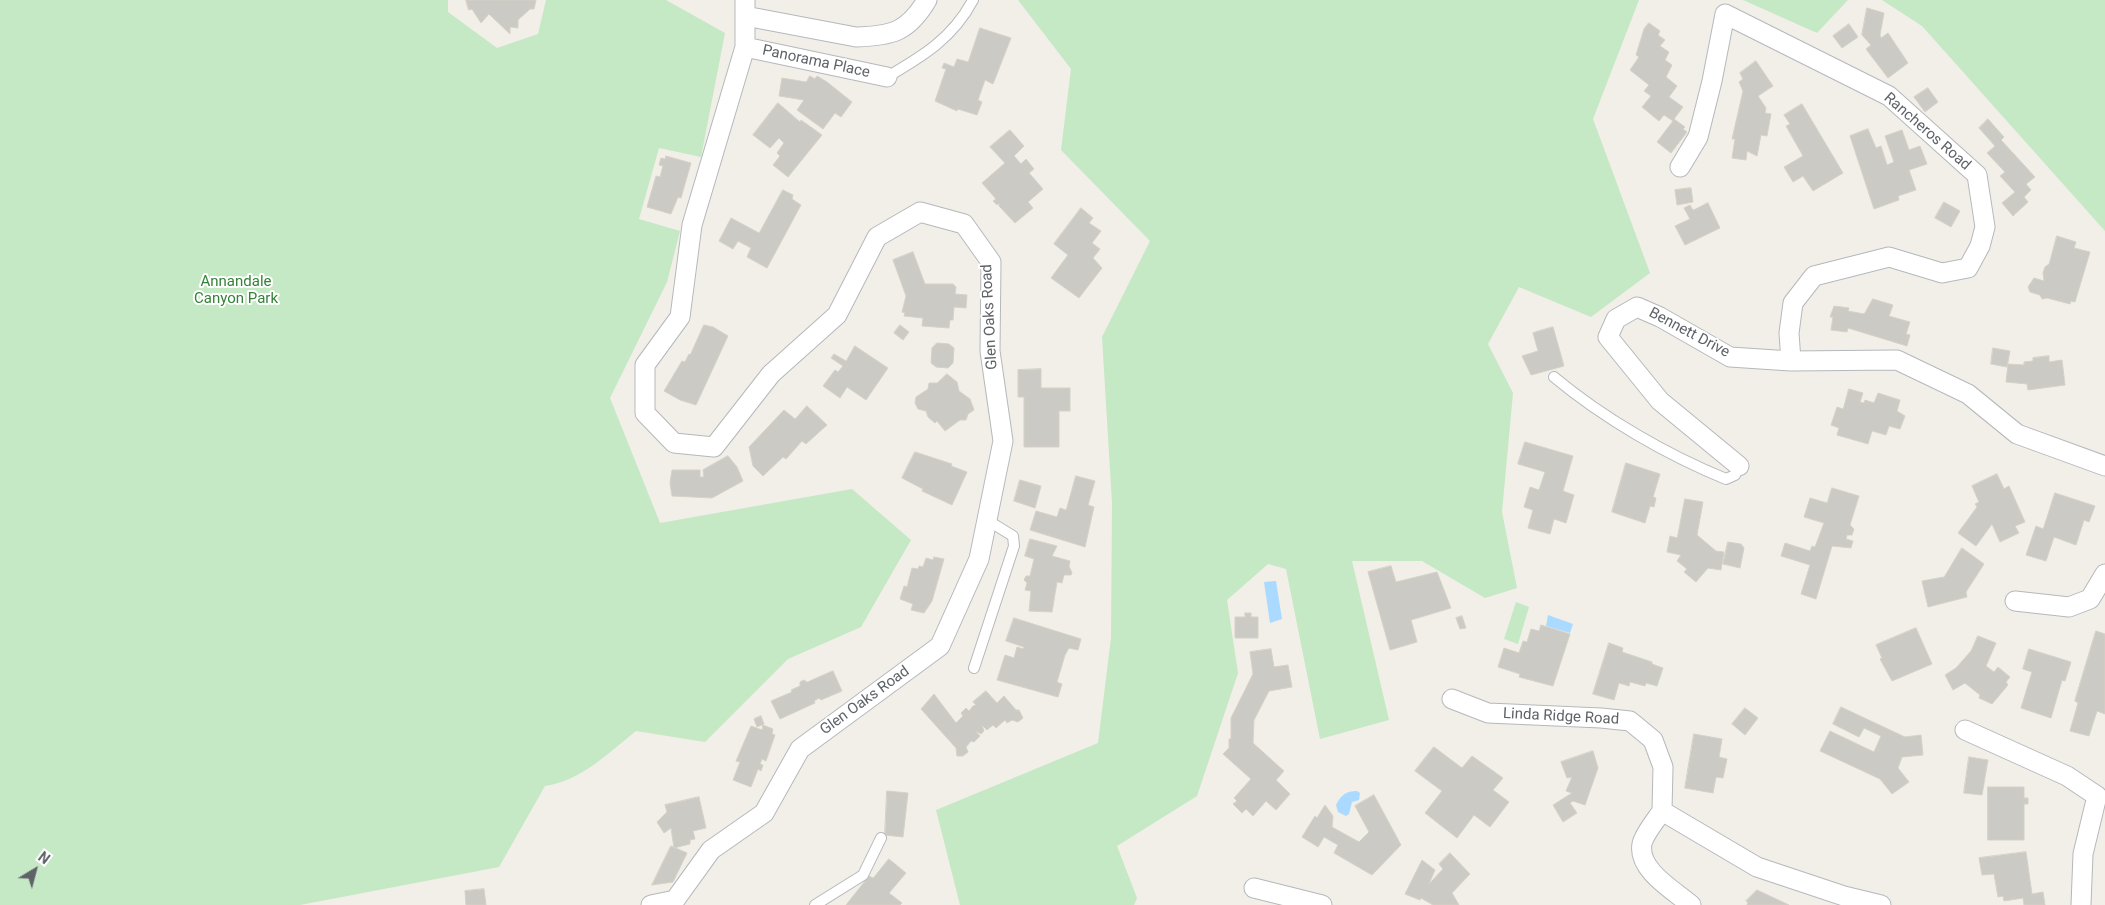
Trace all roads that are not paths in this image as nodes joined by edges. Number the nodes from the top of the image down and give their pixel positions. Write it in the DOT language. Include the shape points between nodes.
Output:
graph roads {
  1 [pos="928,0"];
  2 [pos="973,0"];
  3 [pos="745,8"];
  4 [pos="745,47"];
  5 [pos="887,77"];
  6 [pos="1680,167"];
  7 [pos="1791,361"];
  8 [pos="1554,377"];
  9 [pos="1740,466"];
  10 [pos="2105,466"];
  11 [pos="987,520"];
  12 [pos="2105,574"];
  13 [pos="2015,601"];
  14 [pos="974,668"];
  15 [pos="1452,699"];
  16 [pos="1964,730"];
  17 [pos="1662,811"];
  18 [pos="881,838"];
  19 [pos="1254,888"];
  20 [pos="651,905"];
  21 [pos="815,905"];
  22 [pos="1322,905"];
  23 [pos="1691,905"];
  24 [pos="1881,905"];
  25 [pos="2081,905"];
  1 -- 3 [label="street" via="908,25 894,34 873,37 856,37"];
  2 -- 5 [label="lane" via="963,19 929,52"];
  3 -- 4 [label="street, Glen Oaks Road"];
  4 -- 5 [label="street, Panorama Place"];
  4 -- 11 [label="street, Glen Oaks Road" via="692,225 680,317 645,365 645,413 674,443 714,447 771,374 837,315 877,237 920,212 964,224 990,262 990,350 1003,441"];
  6 -- 7 [label="street, Rancheros Road" via="1698,137 1725,14 1890,96 1977,175 1985,227 1980,246 1968,268 1942,273 1889,257 1814,276 1793,303 1789,333"];
  7 -- 9 [label="street, Bennett Drive" via="1730,357 1637,307 1616,319 1608,338 1632,368 1660,401"];
  7 -- 10 [label="street" via="1897,360 1968,394 2017,434"];
  8 -- 9 [label="lane" via="1587,403 1689,464 1726,480 1735,475"];
  11 -- 14 [label="lane" via="1012,536 1014,546"];
  11 -- 20 [label="street, Glen Oaks Road" via="979,560 940,646 800,749 764,813 711,850 675,900"];
  12 -- 13 [label="street" via="2090,599 2069,606"];
  15 -- 17 [label="street, Linda Ridge Road" via="1488,713 1630,722 1653,740 1662,767"];
  16 -- 25 [label="street" via="2066,776 2097,796 2083,854"];
  17 -- 23 [label="street" via="1642,844 1643,856 1648,868"];
  17 -- 24 [label="street" via="1757,867"];
  18 -- 21 [label="lane" via="863,874"];
  19 -- 22 [label="street"];
}
